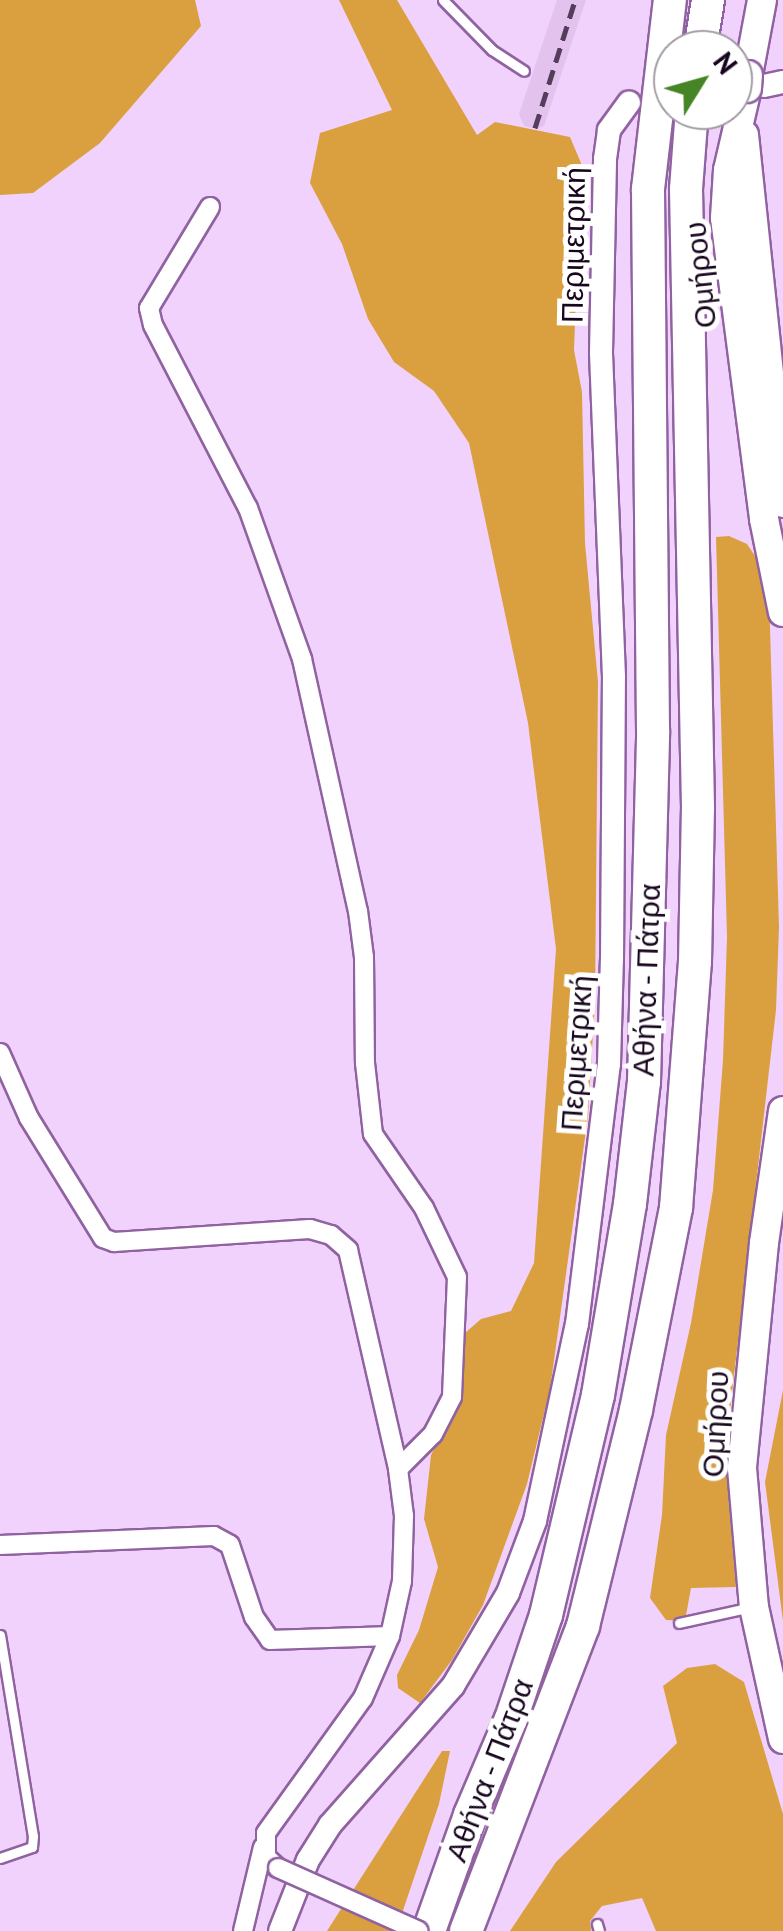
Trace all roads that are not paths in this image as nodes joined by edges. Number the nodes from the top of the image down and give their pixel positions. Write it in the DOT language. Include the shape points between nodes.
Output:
graph roads {
  1 [pos="442,0"];
  2 [pos="670,0"];
  3 [pos="708,0"];
  4 [pos="762,0"];
  5 [pos="703,30"];
  6 [pos="753,51"];
  7 [pos="524,72"];
  8 [pos="629,102"];
  9 [pos="690,130"];
  10 [pos="737,130"];
  11 [pos="749,130"];
  12 [pos="210,207"];
  13 [pos="764,343"];
  14 [pos="783,372"];
  15 [pos="782,483"];
  16 [pos="783,612"];
  17 [pos="0,1053"];
  18 [pos="783,1110"];
  19 [pos="398,1469"];
  20 [pos="0,1545"];
  21 [pos="754,1606"];
  22 [pos="679,1623"];
  23 [pos="0,1634"];
  24 [pos="390,1636"];
  25 [pos="783,1738"];
  26 [pos="264,1847"];
  27 [pos="0,1858"];
  28 [pos="243,1931"];
  29 [pos="280,1931"];
  30 [pos="419,1931"];
  31 [pos="429,1931"];
  32 [pos="466,1931"];
  1 -- 7 [label="lane"];
  2 -- 31 [label="highway, Αθήνα - Πάτρα" via="648,189 653,730 644,1082 632,1187 598,1396 546,1615"];
  3 -- 5 [label="highway"];
  4 -- 6 [label="main road, Ομήρου"];
  8 -- 29 [label="street, Περιμετρική" via="609,130 605,159 601,352 614,658 612,975 604,1110 577,1324 536,1522 508,1593 454,1686 330,1826 308,1860"];
  9 -- 32 [label="highway, Αθήνα - Πάτρα" via="686,189 698,808 695,962 676,1208 583,1626"];
  10 -- 16 [label="main road, Ομήρου" via="725,218 764,519"];
  11 -- 13 [label="main road, Ομήρου"];
  12 -- 19 [label="street" via="149,308 152,326 248,508 302,659 358,911 374,1134 424,1208 457,1277 452,1398 433,1434"];
  13 -- 14 [label="main road"];
  13 -- 15 [label="main road, Ομήρου"];
  17 -- 19 [label="street" via="29,1118 103,1238 310,1229 331,1234 348,1250"];
  18 -- 21 [label="main road, Ομήρου" via="742,1468"];
  19 -- 24 [label="street" via="405,1551"];
  20 -- 24 [label="street" via="214,1536 230,1545 254,1618 270,1640"];
  21 -- 22 [label="lane"];
  21 -- 25 [label="main road, Ομήρου"];
  23 -- 27 [label="lane" via="32,1836 32,1847"];
  24 -- 26 [label="street" via="362,1698 266,1833"];
  26 -- 28 [label="street"];
  26 -- 30 [label="street, bridge" via="278,1868"];
}
